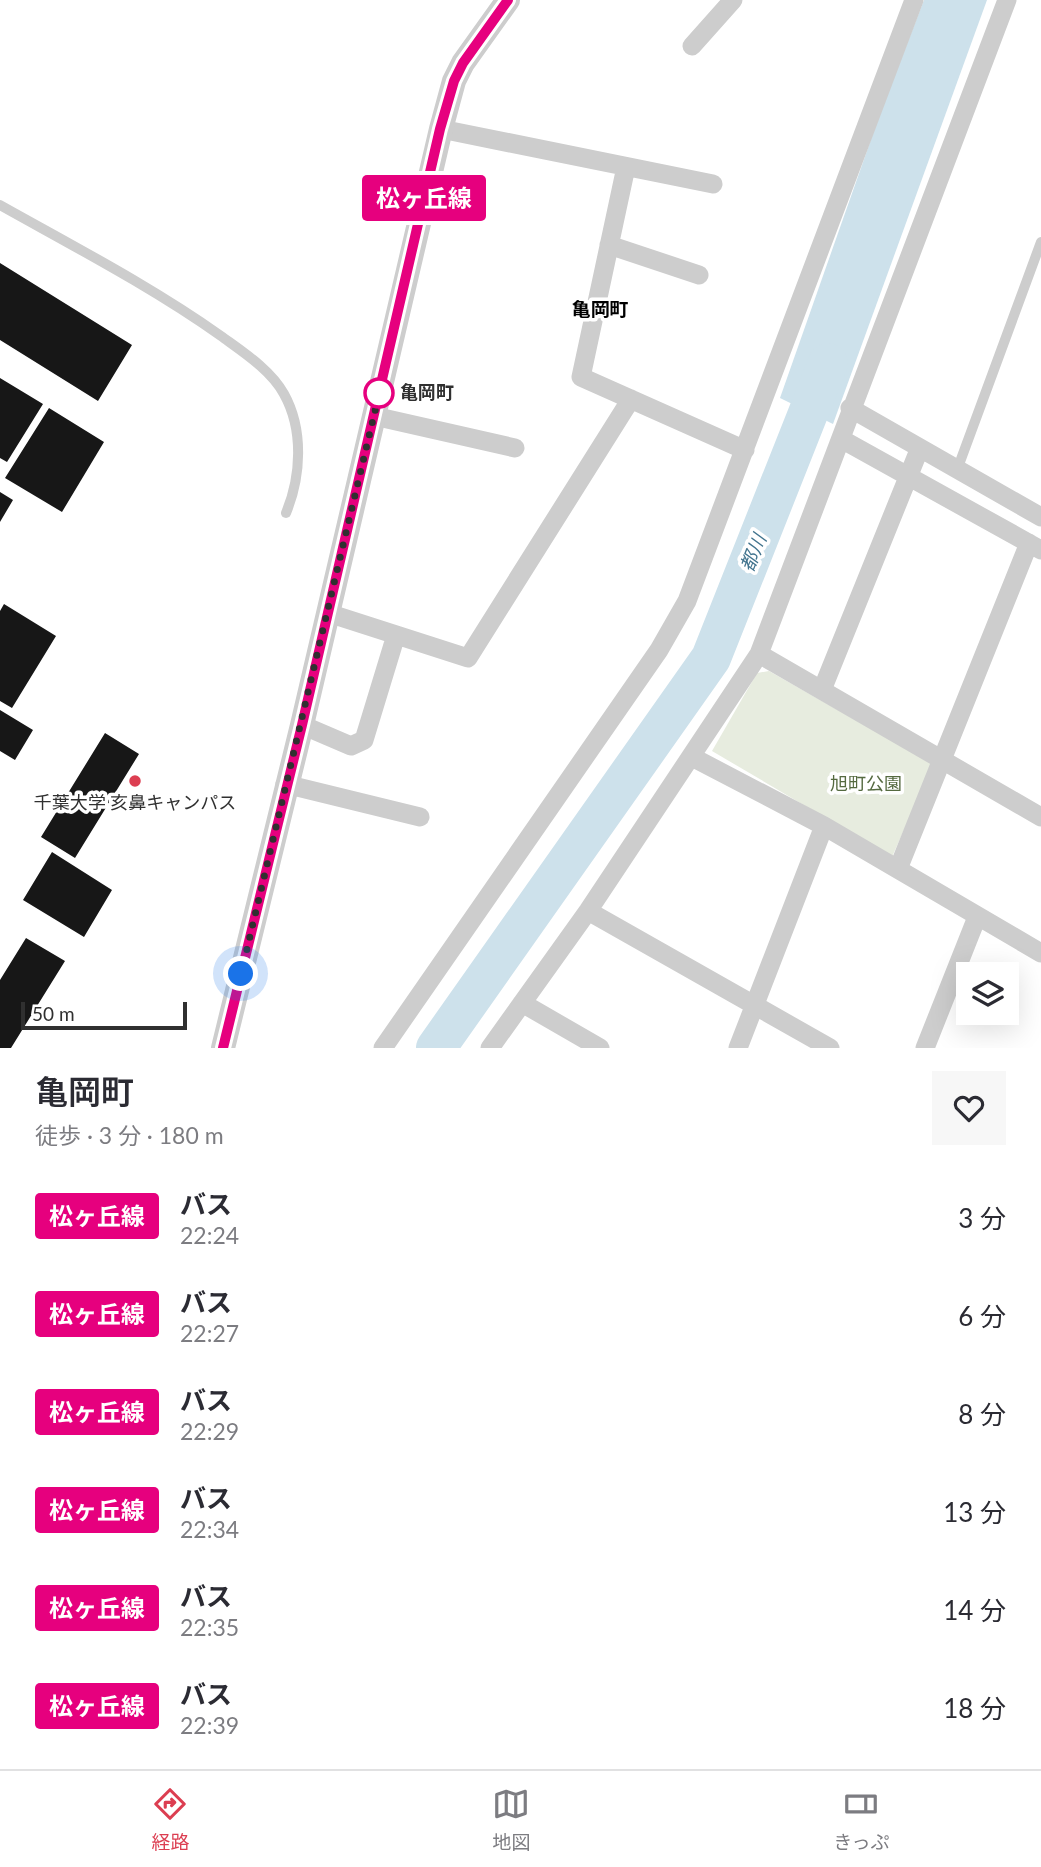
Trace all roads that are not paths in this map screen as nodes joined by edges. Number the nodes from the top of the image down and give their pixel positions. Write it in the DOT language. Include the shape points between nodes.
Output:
graph roads {
  1 [pos="508,0"];
  2 [pos="733,0"];
  3 [pos="914,0"];
  4 [pos="1007,0"];
  5 [pos="692,46"];
  6 [pos="440,129"];
  7 [pos="625,167"];
  8 [pos="713,184"];
  9 [pos="0,205"];
  10 [pos="1041,242"];
  11 [pos="609,245"];
  12 [pos="699,275"];
  13 [pos="631,399"];
  14 [pos="850,408"];
  15 [pos="374,416"];
  16 [pos="842,440"];
  17 [pos="515,448"];
  18 [pos="745,450"];
  19 [pos="919,450"];
  20 [pos="957,470"];
  21 [pos="908,476"];
  22 [pos="286,513"];
  23 [pos="1041,517"];
  24 [pos="1035,547"];
  25 [pos="328,613"];
  26 [pos="396,635"];
  27 [pos="759,654"];
  28 [pos="822,690"];
  29 [pos="302,725"];
  30 [pos="692,757"];
  31 [pos="942,759"];
  32 [pos="285,784"];
  33 [pos="420,817"];
  34 [pos="1041,817"];
  35 [pos="824,826"];
  36 [pos="898,869"];
  37 [pos="588,911"];
  38 [pos="977,917"];
  39 [pos="1041,953"];
  40 [pos="522,1003"];
  41 [pos="755,1005"];
  42 [pos="223,1048"];
  43 [pos="383,1048"];
  44 [pos="490,1048"];
  45 [pos="600,1048"];
  46 [pos="738,1048"];
  47 [pos="830,1048"];
  48 [pos="925,1048"];
  1 -- 6 [label="street" via="463,63"];
  2 -- 5 [label="street"];
  3 -- 18 [label="street"];
  4 -- 14 [label="street"];
  6 -- 7 [label="street"];
  6 -- 15 [label="street"];
  7 -- 8 [label="street"];
  7 -- 11 [label="street"];
  9 -- 22 [label="lane" via="181,308 251,357 284,393 297,428 296,487"];
  10 -- 20 [label="lane"];
  11 -- 12 [label="street"];
  11 -- 13 [label="street" via="581,377"];
  13 -- 18 [label="street"];
  13 -- 26 [label="street" via="468,658"];
  14 -- 16 [label="street"];
  14 -- 19 [label="street"];
  15 -- 17 [label="street"];
  15 -- 25 [label="street"];
  16 -- 21 [label="street"];
  16 -- 27 [label="street"];
  18 -- 43 [label="street" via="687,601 659,650"];
  19 -- 20 [label="street"];
  19 -- 21 [label="street"];
  20 -- 23 [label="street"];
  21 -- 24 [label="street"];
  21 -- 28 [label="street"];
  24 -- 31 [label="street"];
  25 -- 26 [label="street"];
  25 -- 29 [label="street"];
  26 -- 29 [label="street" via="364,740 351,746"];
  27 -- 28 [label="street"];
  27 -- 30 [label="street"];
  28 -- 31 [label="street"];
  29 -- 32 [label="street"];
  30 -- 35 [label="street"];
  30 -- 37 [label="street"];
  31 -- 34 [label="street"];
  31 -- 36 [label="street"];
  32 -- 33 [label="street"];
  32 -- 42 [label="street"];
  35 -- 36 [label="street"];
  35 -- 41 [label="street"];
  36 -- 38 [label="street"];
  37 -- 40 [label="street"];
  37 -- 41 [label="street"];
  38 -- 39 [label="street"];
  38 -- 48 [label="street"];
  40 -- 44 [label="street"];
  40 -- 45 [label="street"];
  41 -- 46 [label="street"];
  41 -- 47 [label="street"];
}
